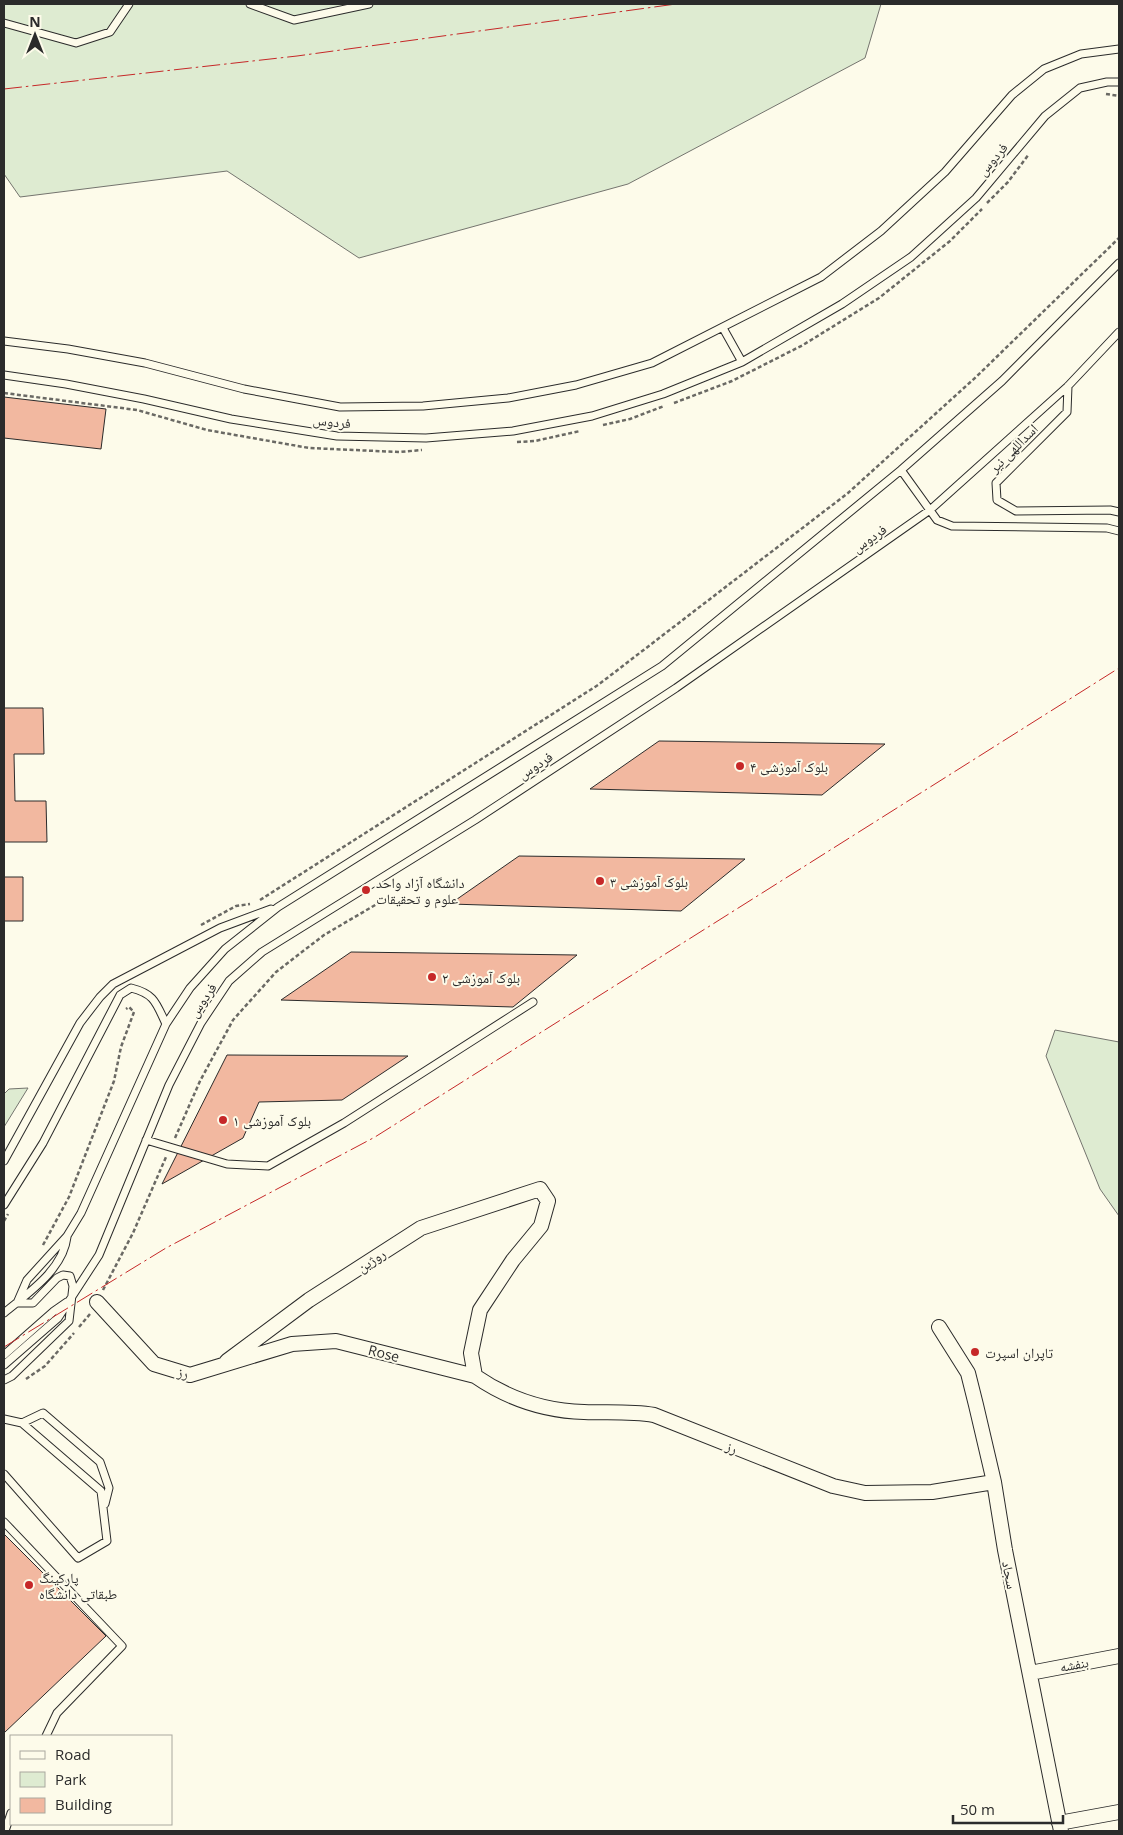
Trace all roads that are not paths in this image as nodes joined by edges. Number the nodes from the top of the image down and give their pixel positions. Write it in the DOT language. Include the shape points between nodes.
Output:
graph roads {
  1 [pos="129,4"];
  2 [pos="250,4"];
  3 [pos="368,4"];
  4 [pos="4,24"];
  5 [pos="1119,49"];
  6 [pos="1119,82"];
  7 [pos="1119,263"];
  8 [pos="723,328"];
  9 [pos="1119,332"];
  10 [pos="4,341"];
  11 [pos="742,362"];
  12 [pos="4,375"];
  13 [pos="1068,386"];
  14 [pos="901,470"];
  15 [pos="930,510"];
  16 [pos="1119,512"];
  17 [pos="1119,531"];
  18 [pos="278,907"];
  19 [pos="533,1002"];
  20 [pos="166,1024"];
  21 [pos="146,1140"];
  22 [pos="4,1161"];
  23 [pos="4,1205"];
  24 [pos="67,1236"];
  25 [pos="72,1299"];
  26 [pos="16,1302"];
  27 [pos="97,1302"];
  28 [pos="4,1313"];
  29 [pos="939,1327"];
  30 [pos="292,1344"];
  31 [pos="4,1355"];
  32 [pos="4,1365"];
  33 [pos="220,1366"];
  34 [pos="475,1376"];
  35 [pos="4,1380"];
  36 [pos="4,1419"];
  37 [pos="22,1423"];
  38 [pos="4,1474"];
  39 [pos="994,1482"];
  40 [pos="103,1509"];
  41 [pos="4,1522"];
  42 [pos="1119,1656"];
  43 [pos="1030,1672"];
  44 [pos="46,1735"];
  45 [pos="1119,1812"];
  46 [pos="10,1816"];
  47 [pos="1060,1827"];
  48 [pos="5,1831"];
  1 -- 4 [label="lane" via="110,32 76,43"];
  2 -- 3 [label="lane" via="294,20"];
  5 -- 8 [label="lane, فردوس" via="1081,54 1044,69 1012,95 945,172 882,231 821,277"];
  6 -- 11 [label="lane, فردوس" via="1080,88 1045,116 976,198 911,257 842,304"];
  7 -- 14 [label="lane, فردوس" via="1002,381"];
  8 -- 10 [label="lane, فردوس" via="652,362 576,385 508,398 423,406 340,407 244,389 144,363"];
  8 -- 11 [label="lane"];
  9 -- 13 [label="lane, فردوس"];
  11 -- 12 [label="lane, فردوس" via="663,394 592,416 513,431 426,438 337,436"];
  13 -- 15 [label="lane, فردوس"];
  13 -- 16 [label="lane, اسداللهی نیر" via="1067,412 996,483 997,500 1016,511"];
  14 -- 15 [label="lane"];
  14 -- 18 [label="lane, فردوس" via="662,666"];
  15 -- 17 [label="lane" via="937,520 952,526 1026,525"];
  15 -- 21 [label="lane, فردوس" via="676,688 475,820 262,952 230,981 201,1023 169,1085"];
  18 -- 20 [label="lane, فردوس" via="225,949 190,988"];
  18 -- 22 [label="lane" via="220,928 113,984 80,1023"];
  19 -- 21 [label="lane" via="344,1124 268,1166 227,1164"];
  20 -- 23 [label="lane" via="147,992 131,988 120,995 43,1144"];
  20 -- 24 [label="lane, فردوس"];
  21 -- 25 [label="lane, فردوس" via="99,1255"];
  24 -- 26 [label="lane" via="27,1280"];
  24 -- 26 [label="lane" via="66,1248 44,1279"];
  25 -- 26 [label="lane" via="70,1276 63,1275 33,1304"];
  25 -- 31 [label="lane" via="54,1310"];
  25 -- 32 [label="lane" via="47,1328"];
  25 -- 35 [label="lane" via="69,1321"];
  26 -- 28 [label="lane"];
  27 -- 33 [label="street, رز" via="154,1364 190,1375"];
  29 -- 39 [label="street, سجاد" via="968,1373"];
  30 -- 33 [label="street, رز"];
  30 -- 34 [label="street, Rose" via="336,1342"];
  33 -- 34 [label="street, روژین" via="309,1300 421,1228 540,1189 548,1201 541,1226 513,1260 480,1310 471,1353"];
  34 -- 39 [label="street, رز" via="493,1388 536,1406 654,1415 824,1483 865,1494 932,1492"];
  36 -- 37 [label="lane"];
  37 -- 40 [label="lane" via="102,1491"];
  37 -- 40 [label="lane" via="43,1413 100,1462 109,1488"];
  38 -- 40 [label="lane" via="78,1558 107,1541"];
  39 -- 43 [label="street, سجاد"];
  41 -- 44 [label="lane" via="122,1646 57,1713"];
  42 -- 43 [label="street, بنفشه"];
  43 -- 47 [label="street, سجاد"];
  45 -- 47 [label="street"];
  46 -- 48 [label="lane"];
}
